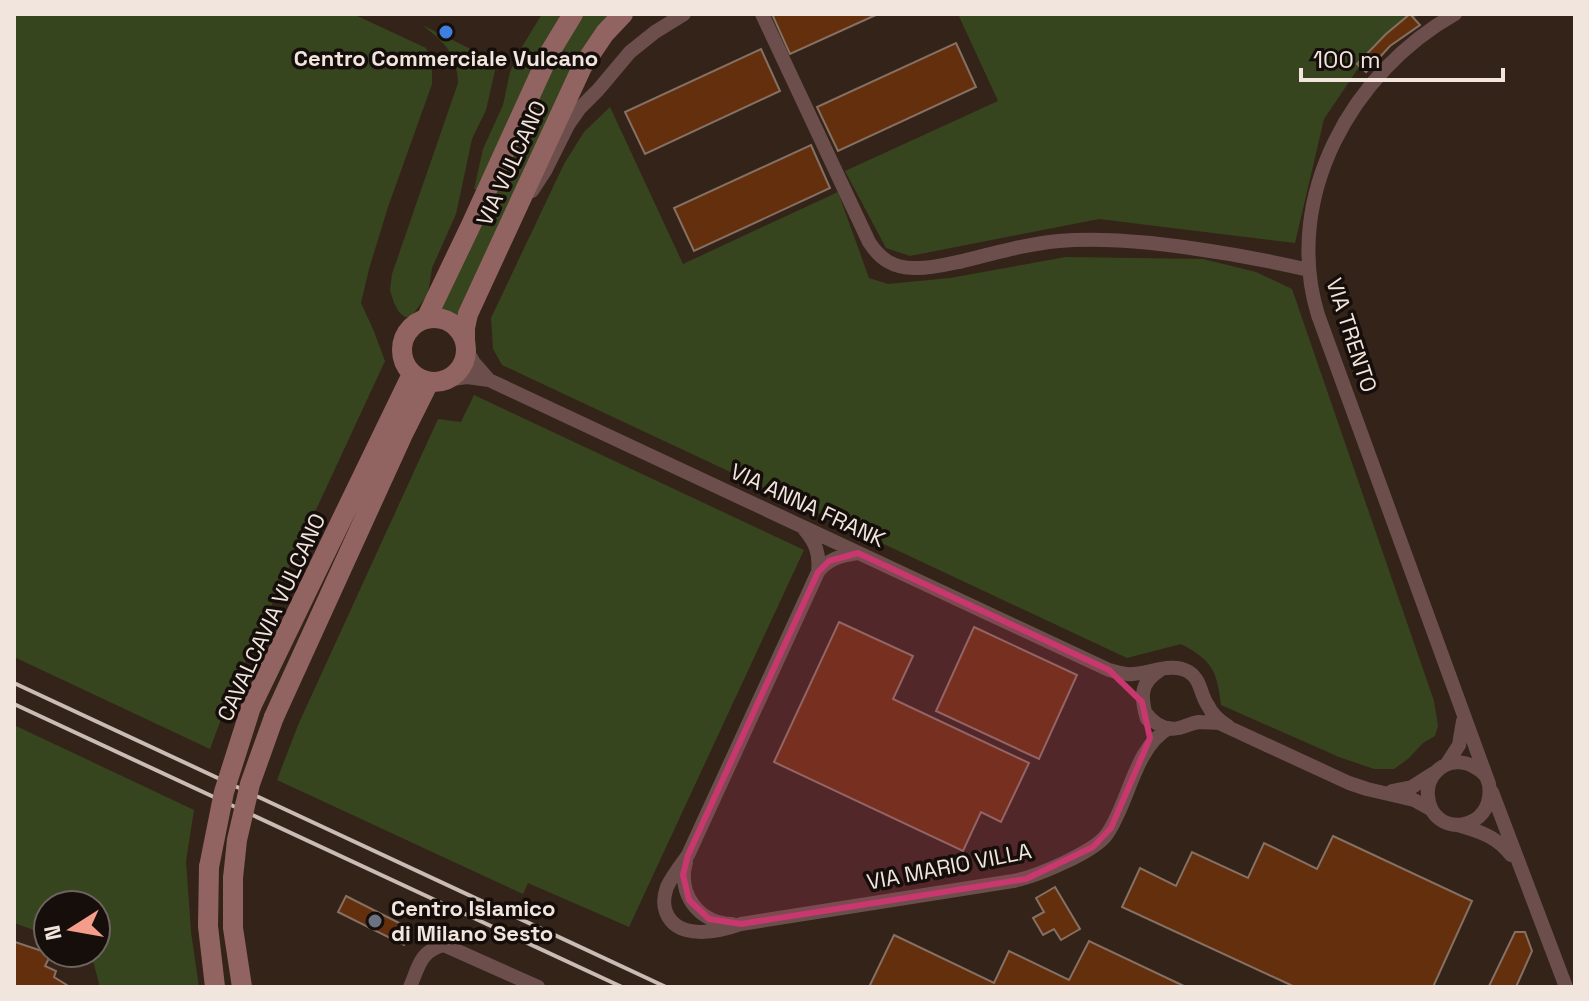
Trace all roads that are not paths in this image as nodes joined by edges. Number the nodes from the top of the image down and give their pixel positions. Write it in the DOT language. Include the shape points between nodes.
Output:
graph roads {
  1 [pos="573,14"];
  2 [pos="623,14"];
  3 [pos="684,14"];
  4 [pos="762,14"];
  5 [pos="1455,14"];
  6 [pos="518,206"];
  7 [pos="1309,270"];
  8 [pos="426,319"];
  9 [pos="465,346"];
  10 [pos="429,379"];
  11 [pos="489,380"];
  12 [pos="802,527"];
  13 [pos="858,553"];
  14 [pos="818,572"];
  15 [pos="1109,670"];
  16 [pos="1160,670"];
  17 [pos="1203,695"];
  18 [pos="1461,705"];
  19 [pos="1143,707"];
  20 [pos="1188,724"];
  21 [pos="1228,726"];
  22 [pos="1169,728"];
  23 [pos="1148,747"];
  24 [pos="1442,768"];
  25 [pos="1487,780"];
  26 [pos="1383,792"];
  27 [pos="1432,810"];
  28 [pos="1457,825"];
  29 [pos="688,855"];
  30 [pos="1521,871"];
  31 [pos="741,924"];
  32 [pos="215,987"];
  33 [pos="242,987"];
  34 [pos="410,987"];
  35 [pos="538,987"];
  36 [pos="1566,987"];
  1 -- 8 [label="main road, VIA VULCANO" via="550,52"];
  2 -- 6 [label="main road, VIA VULCANO" via="582,67"];
  3 -- 6 [label="street" via="630,52 580,108 538,183"];
  4 -- 7 [label="street" via="869,242 889,263 929,268 1043,243 1103,239 1204,249"];
  5 -- 7 [label="street, VIA TRENTO" via="1391,62 1343,125 1313,205"];
  6 -- 9 [label="main road, VIA VULCANO" via="468,314"];
  7 -- 18 [label="street, VIA TRENTO" via="1318,315"];
  8 -- 9 [label="main road" via="450,322"];
  8 -- 10 [label="main road" via="407,332 403,359"];
  9 -- 10 [label="main road" via="463,365 452,377"];
  9 -- 11 [label="street, VIA ANNA FRANK"];
  10 -- 11 [label="street, VIA ANNA FRANK"];
  10 -- 32 [label="main road, CAVALCAVIA VULCANO, bridge" via="251,707 224,792 209,867 208,934"];
  10 -- 33 [label="main road, CAVALCAVIA VULCANO, bridge" via="274,717 250,784 233,878 234,942"];
  11 -- 12 [label="street, VIA ANNA FRANK"];
  12 -- 13 [label="street, VIA ANNA FRANK"];
  12 -- 14 [label="street" via="816,547"];
  13 -- 14 [label="street" via="829,561"];
  13 -- 15 [label="street, VIA ANNA FRANK"];
  14 -- 29 [label="street, VIA MARIO VILLA"];
  15 -- 16 [label="street, VIA ANNA FRANK"];
  15 -- 19 [label="street, VIA ANNA FRANK" via="1128,684"];
  16 -- 17 [label="street" via="1189,672"];
  16 -- 19 [label="street" via="1146,683"];
  17 -- 20 [label="street" via="1201,708"];
  17 -- 21 [label="street" via="1213,714"];
  18 -- 24 [label="street, VIA TRENTO" via="1461,737"];
  18 -- 25 [label="street, VIA TRENTO"];
  19 -- 22 [label="street" via="1151,720"];
  19 -- 23 [label="street, VIA MARIO VILLA"];
  20 -- 21 [label="street"];
  20 -- 22 [label="street"];
  21 -- 26 [label="street" via="1349,783"];
  22 -- 23 [label="street, VIA MARIO VILLA"];
  23 -- 31 [label="street, VIA MARIO VILLA" via="1101,842 1034,876"];
  24 -- 25 [label="street" via="1467,763"];
  24 -- 26 [label="street" via="1412,787"];
  24 -- 27 [label="street, VIA TRENTO" via="1427,789"];
  25 -- 28 [label="street" via="1490,794 1484,813"];
  25 -- 30 [label="street, VIA TRENTO"];
  26 -- 27 [label="street"];
  27 -- 28 [label="street, VIA TRENTO"];
  28 -- 30 [label="street, VIA TRENTO" via="1494,838"];
  29 -- 31 [label="street, VIA MARIO VILLA" via="684,883 695,908 717,923"];
  29 -- 31 [label="street, VIA MARIO VILLA" via="664,899 673,923 703,932"];
  30 -- 36 [label="street, VIA TRENTO"];
  34 -- 35 [label="street" via="424,954 444,945"];
}
